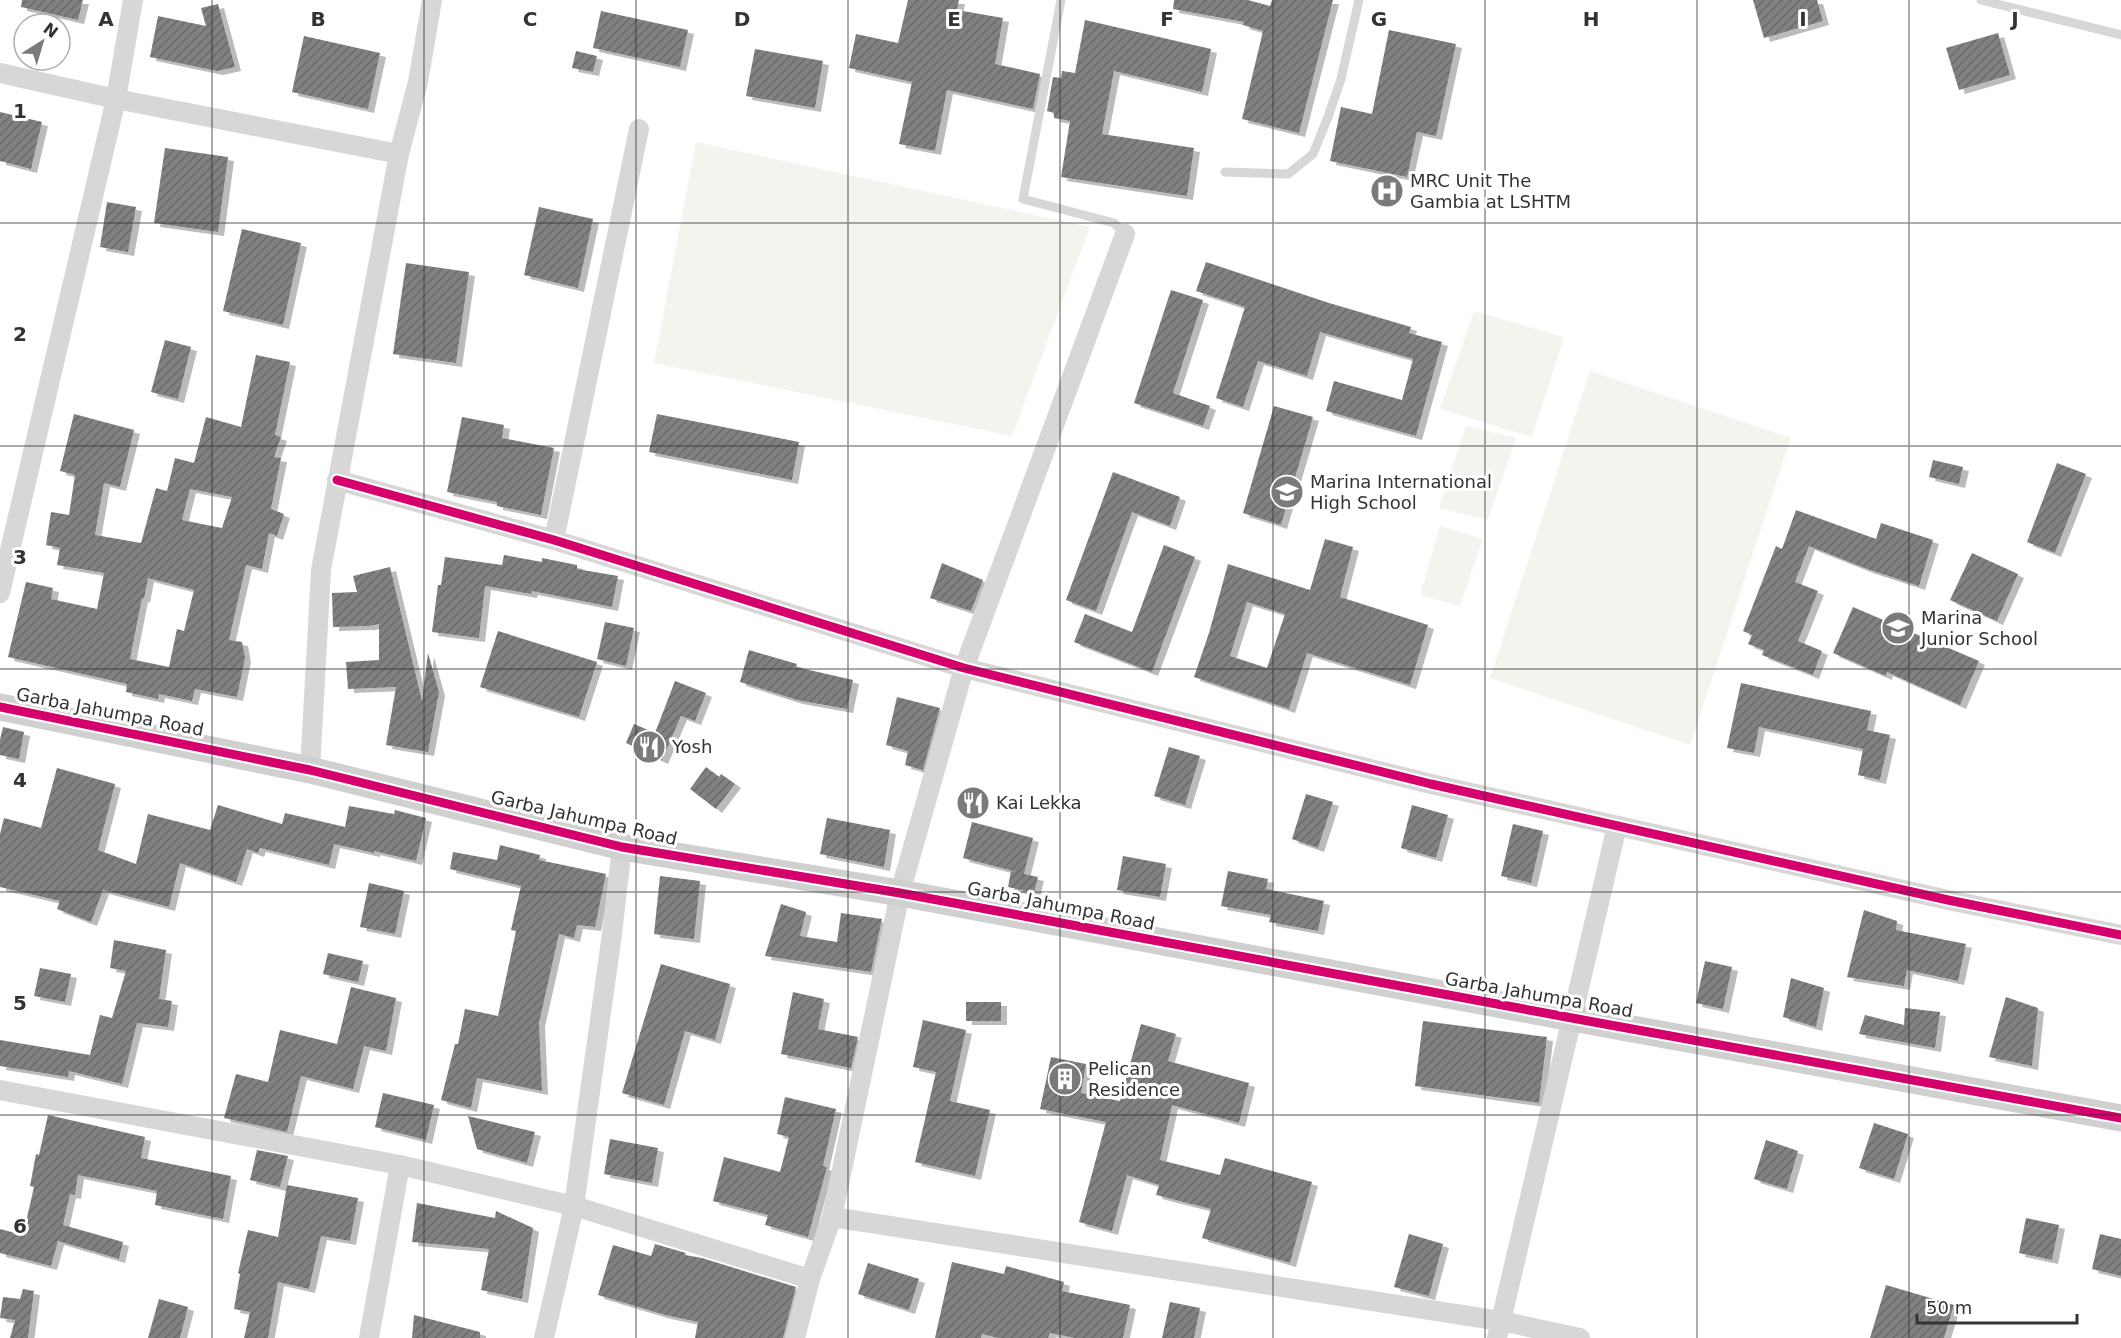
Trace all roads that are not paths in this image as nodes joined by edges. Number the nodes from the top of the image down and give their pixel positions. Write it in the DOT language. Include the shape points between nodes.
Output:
graph roads {
  1 [pos="133,0"];
  2 [pos="432,0"];
  3 [pos="1061,0"];
  4 [pos="1359,0"];
  5 [pos="1981,0"];
  6 [pos="2121,35"];
  7 [pos="0,73"];
  8 [pos="116,99"];
  9 [pos="639,129"];
  10 [pos="399,154"];
  11 [pos="1225,172"];
  12 [pos="1125,234"];
  13 [pos="338,480"];
  14 [pos="554,540"];
  15 [pos="0,593"];
  16 [pos="964,668"];
  17 [pos="0,707"];
  18 [pos="310,770"];
  19 [pos="1617,826"];
  20 [pos="622,847"];
  21 [pos="900,893"];
  22 [pos="2121,935"];
  23 [pos="1572,1018"];
  24 [pos="0,1090"];
  25 [pos="2121,1118"];
  26 [pos="400,1165"];
  27 [pos="574,1206"];
  28 [pos="832,1217"];
  29 [pos="810,1279"];
  30 [pos="1499,1330"];
  31 [pos="369,1338"];
  32 [pos="544,1338"];
  33 [pos="795,1338"];
  34 [pos="1580,1338"];
  1 -- 8 [label="street"];
  2 -- 10 [label="street" via="418,82"];
  3 -- 12 [label="lane" via="1023,199 1114,223"];
  4 -- 11 [label="lane" via="1341,79 1313,154 1288,174"];
  5 -- 6 [label="lane"];
  7 -- 8 [label="street"];
  8 -- 10 [label="street"];
  8 -- 15 [label="street"];
  9 -- 14 [label="street"];
  10 -- 13 [label="street"];
  12 -- 16 [label="street"];
  13 -- 14 [label="street"];
  13 -- 18 [label="street" via="321,570"];
  14 -- 16 [label="street"];
  16 -- 19 [label="street"];
  16 -- 21 [label="street"];
  17 -- 18 [label="street, Garba Jahumpa Road"];
  18 -- 20 [label="street, Garba Jahumpa Road"];
  19 -- 22 [label="street"];
  19 -- 23 [label="street"];
  20 -- 21 [label="street, Garba Jahumpa Road"];
  20 -- 27 [label="street"];
  21 -- 23 [label="street, Garba Jahumpa Road"];
  21 -- 28 [label="street"];
  23 -- 25 [label="street, Garba Jahumpa Road"];
  23 -- 30 [label="street"];
  24 -- 26 [label="street"];
  26 -- 27 [label="street"];
  26 -- 31 [label="street"];
  27 -- 29 [label="street"];
  27 -- 32 [label="street"];
  28 -- 29 [label="street"];
  28 -- 30 [label="street"];
  29 -- 33 [label="street"];
  30 -- 34 [label="street"];
}
